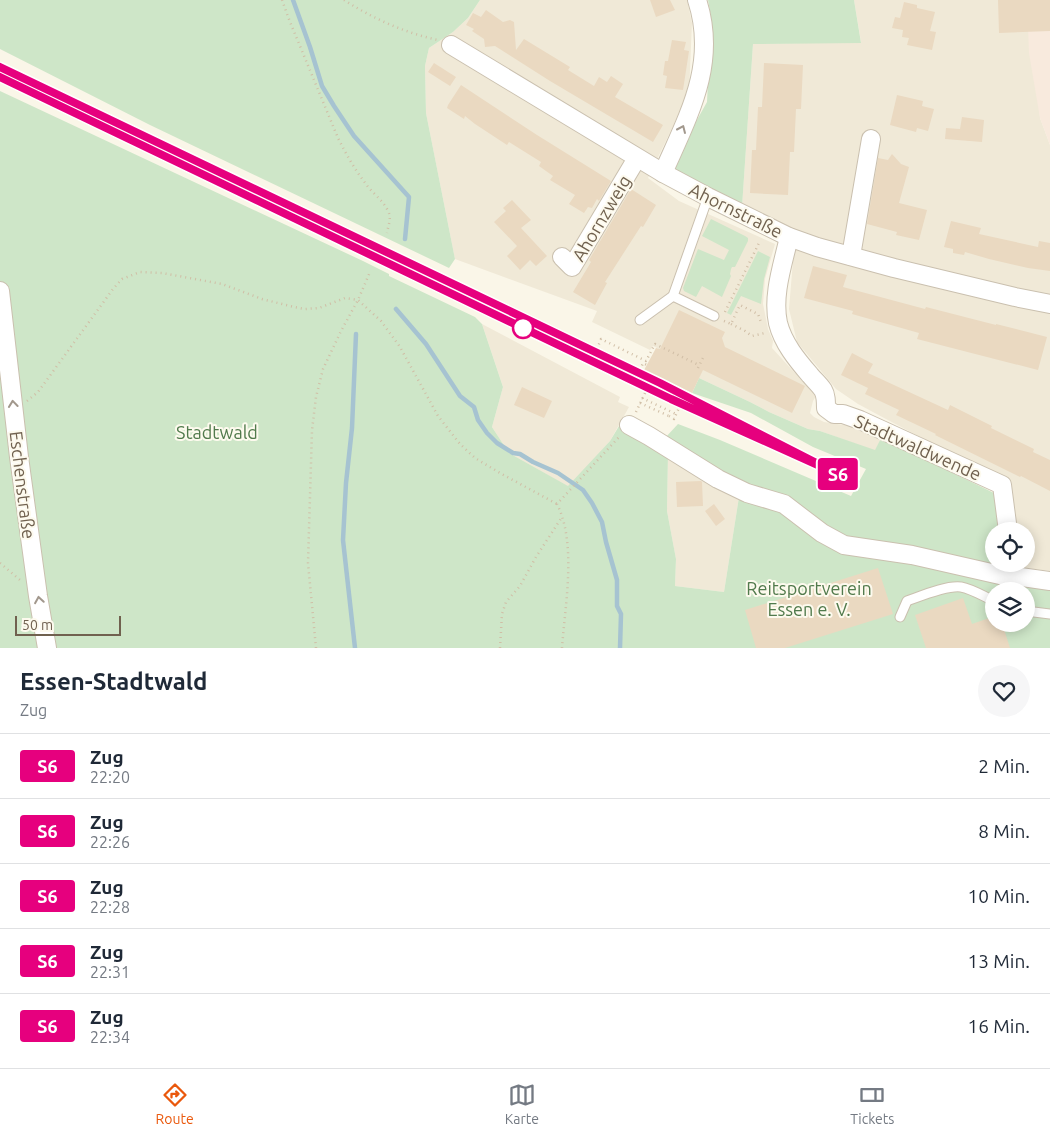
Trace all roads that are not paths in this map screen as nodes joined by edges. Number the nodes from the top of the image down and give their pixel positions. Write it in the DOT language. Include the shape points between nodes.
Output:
graph roads {
  1 [pos="697,0"];
  2 [pos="451,45"];
  3 [pos="871,139"];
  4 [pos="637,158"];
  5 [pos="663,173"];
  6 [pos="708,197"];
  7 [pos="788,237"];
  8 [pos="851,256"];
  9 [pos="562,257"];
  10 [pos="0,291"];
  11 [pos="673,296"];
  12 [pos="1050,304"];
  13 [pos="714,316"];
  14 [pos="640,320"];
  15 [pos="629,426"];
  16 [pos="1007,522"];
  17 [pos="1009,572"];
  18 [pos="1020,572"];
  19 [pos="1050,581"];
  20 [pos="985,596"];
  21 [pos="1035,612"];
  22 [pos="1050,614"];
  23 [pos="900,617"];
  24 [pos="47,648"];
  5 -- 1 [label="street, one-way" via="694,102 702,72 702,16"];
  2 -- 4 [label="street, Ahornstraße"];
  3 -- 8 [label="street"];
  4 -- 5 [label="street, Ahornstraße"];
  4 -- 9 [label="street, Ahornzweig" via="572,267"];
  5 -- 6 [label="street, Ahornstraße"];
  6 -- 7 [label="street, Ahornstraße"];
  6 -- 11 [label="lane"];
  7 -- 8 [label="street, Ahornstraße"];
  7 -- 16 [label="street, Stadtwaldwende" via="778,287 778,323 784,340 823,390 826,408 834,414 860,420 1002,485"];
  8 -- 12 [label="street, Ahornstraße"];
  24 -- 10 [label="street, Eschenstraße, one-way" via="20,467"];
  11 -- 13 [label="lane"];
  11 -- 14 [label="lane"];
  15 -- 17 [label="street" via="718,479 747,493 784,504 822,533 844,545 912,555 1000,576"];
  18 -- 19 [label="street"];
  20 -- 23 [label="lane" via="960,587 942,589 908,601"];
  21 -- 22 [label="lane"];
}
